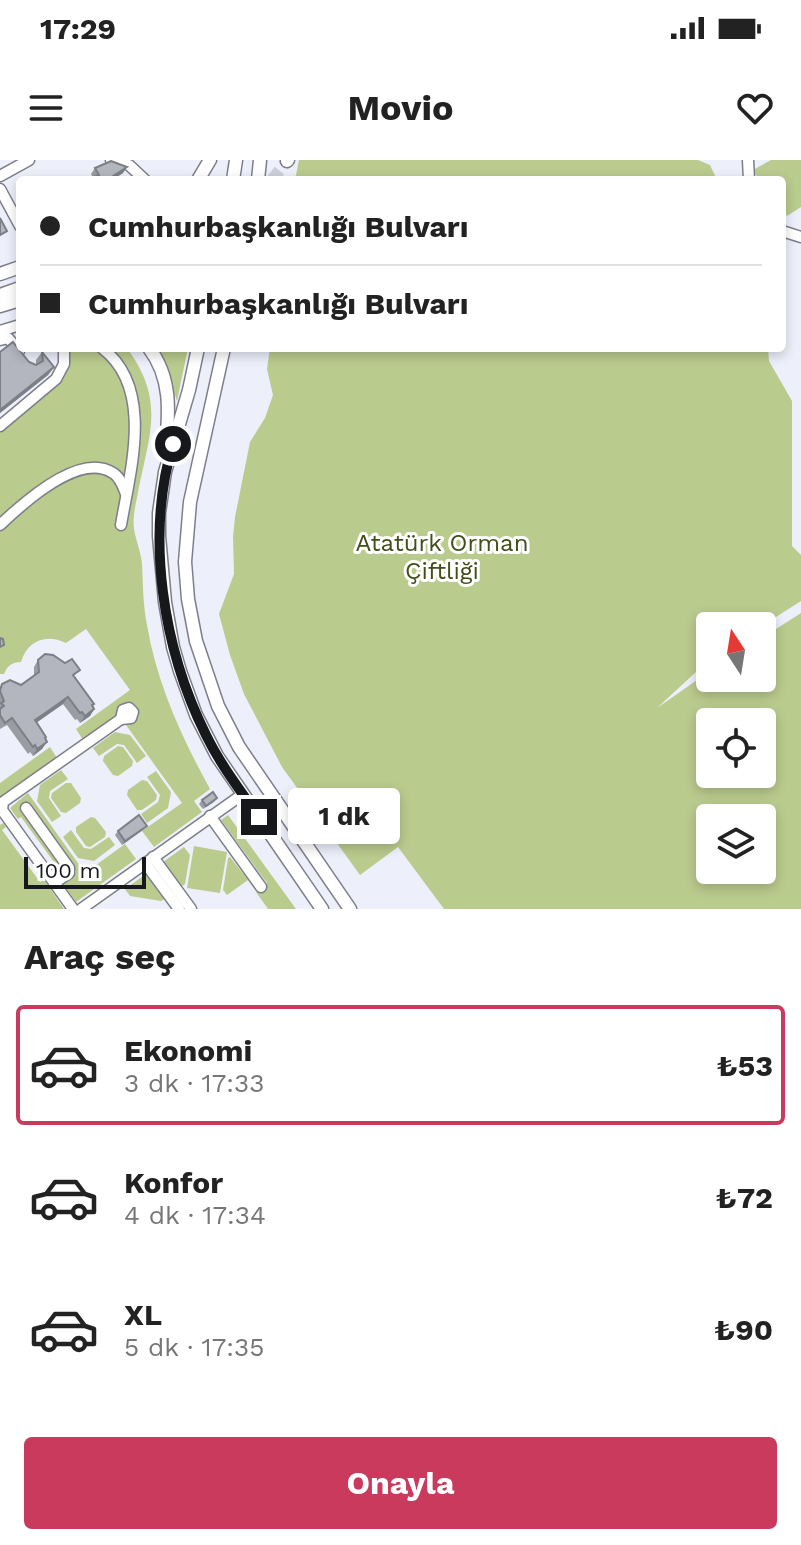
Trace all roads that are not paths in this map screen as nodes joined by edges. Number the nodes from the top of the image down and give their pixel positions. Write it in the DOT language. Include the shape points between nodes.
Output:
graph roads {
  1 [pos="29,160"];
  2 [pos="111,160"];
  3 [pos="0,176"];
  4 [pos="141,176"];
  5 [pos="0,189"];
  6 [pos="16,219"];
  7 [pos="4,334"];
  8 [pos="0,348"];
  9 [pos="20,352"];
  10 [pos="64,352"];
  11 [pos="106,352"];
  12 [pos="152,352"];
  13 [pos="197,352"];
  14 [pos="223,352"];
  15 [pos="23,356"];
  16 [pos="0,426"];
  17 [pos="165,472"];
  18 [pos="126,494"];
  19 [pos="0,525"];
  20 [pos="121,525"];
  21 [pos="121,719"];
  22 [pos="243,794"];
  23 [pos="26,808"];
  24 [pos="210,816"];
  25 [pos="3,817"];
  26 [pos="149,860"];
  27 [pos="54,883"];
  28 [pos="261,887"];
  29 [pos="73,909"];
  30 [pos="81,909"];
  31 [pos="179,909"];
  32 [pos="191,909"];
  33 [pos="322,909"];
  34 [pos="350,909"];
  1 -- 3 [label="lane"];
  2 -- 4 [label="lane" via="129,165"];
  5 -- 6 [label="lane"];
  7 -- 8 [label="lane" via="7,342"];
  9 -- 15 [label="lane"];
  10 -- 16 [label="lane" via="56,379"];
  11 -- 18 [label="lane" via="122,371 135,413"];
  12 -- 17 [label="main road" via="167,390"];
  13 -- 17 [label="main road"];
  14 -- 34 [label="main road" via="190,502 185,562 196,641 218,706 239,747"];
  17 -- 22 [label="main road" via="159,536 173,647 206,736"];
  18 -- 19 [label="lane" via="115,474 96,467 78,469 36,494"];
  18 -- 20 [label="lane"];
  21 -- 25 [label="lane" via="3,802"];
  22 -- 24 [label="lane"];
  22 -- 33 [label="main road"];
  23 -- 27 [label="lane" via="69,868"];
  24 -- 26 [label="lane"];
  24 -- 28 [label="lane"];
  25 -- 27 [label="lane"];
  26 -- 30 [label="lane"];
  26 -- 31 [label="lane"];
  26 -- 32 [label="lane"];
  27 -- 29 [label="lane"];
}
